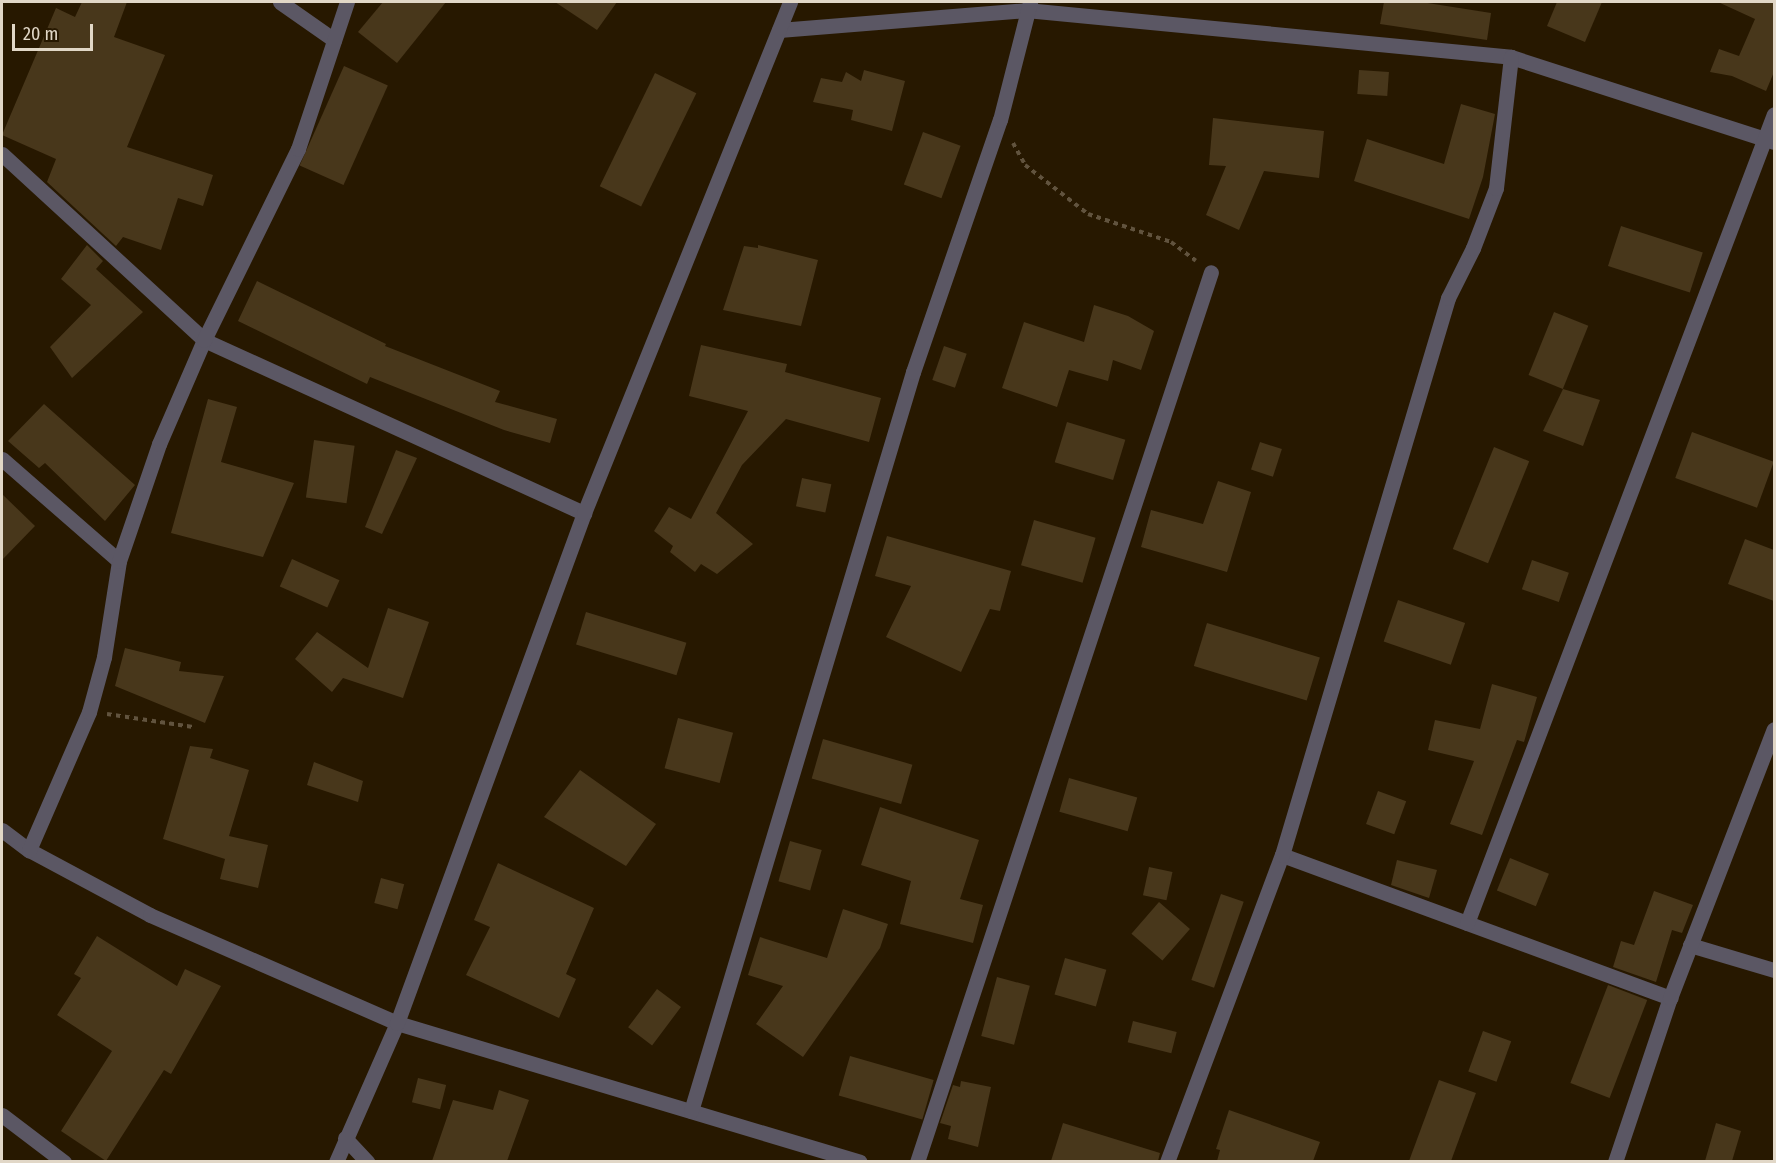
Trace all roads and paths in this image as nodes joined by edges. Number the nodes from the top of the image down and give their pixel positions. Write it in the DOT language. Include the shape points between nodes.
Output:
graph roads {
  1 [pos="280,2"];
  2 [pos="347,2"];
  3 [pos="790,2"];
  4 [pos="1028,6"];
  5 [pos="779,30"];
  6 [pos="334,40"];
  7 [pos="1511,57"];
  8 [pos="1774,114"];
  9 [pos="1000,120"];
  10 [pos="1770,140"];
  11 [pos="2,154"];
  12 [pos="1211,272"];
  13 [pos="204,340"];
  14 [pos="2,459"];
  15 [pos="584,513"];
  16 [pos="119,561"];
  17 [pos="89,712"];
  18 [pos="193,727"];
  19 [pos="1774,729"];
  20 [pos="2,830"];
  21 [pos="28,850"];
  22 [pos="1282,855"];
  23 [pos="1467,923"];
  24 [pos="1690,945"];
  25 [pos="1774,970"];
  26 [pos="1670,998"];
  27 [pos="397,1023"];
  28 [pos="691,1111"];
  29 [pos="2,1115"];
  30 [pos="345,1138"];
  31 [pos="64,1161"];
  32 [pos="336,1161"];
  33 [pos="367,1161"];
  34 [pos="860,1161"];
  35 [pos="917,1161"];
  36 [pos="1167,1161"];
  37 [pos="1615,1161"];
  1 -- 6 [label="street"];
  2 -- 6 [label="street"];
  3 -- 5 [label="street"];
  4 -- 5 [label="street"];
  4 -- 7 [label="street"];
  4 -- 9 [label="street"];
  5 -- 15 [label="street"];
  6 -- 13 [label="street" via="298,149"];
  7 -- 10 [label="street"];
  7 -- 22 [label="street" via="1496,188 1448,298"];
  8 -- 10 [label="street"];
  9 -- 12 [label="path" via="1025,165 1088,214 1171,242"];
  9 -- 28 [label="street" via="910,383"];
  10 -- 23 [label="street"];
  11 -- 13 [label="street"];
  12 -- 35 [label="street"];
  13 -- 15 [label="street"];
  13 -- 16 [label="street" via="159,444"];
  14 -- 16 [label="street"];
  15 -- 27 [label="street"];
  16 -- 17 [label="street" via="104,657"];
  17 -- 18 [label="path"];
  17 -- 21 [label="street"];
  19 -- 24 [label="street"];
  20 -- 21 [label="street"];
  21 -- 27 [label="street" via="150,915"];
  22 -- 23 [label="street"];
  22 -- 36 [label="street"];
  23 -- 26 [label="street"];
  24 -- 25 [label="street"];
  24 -- 26 [label="street"];
  26 -- 37 [label="street"];
  27 -- 28 [label="street"];
  27 -- 30 [label="street"];
  28 -- 34 [label="street"];
  29 -- 31 [label="street"];
  30 -- 32 [label="street"];
  30 -- 33 [label="street"];
}
